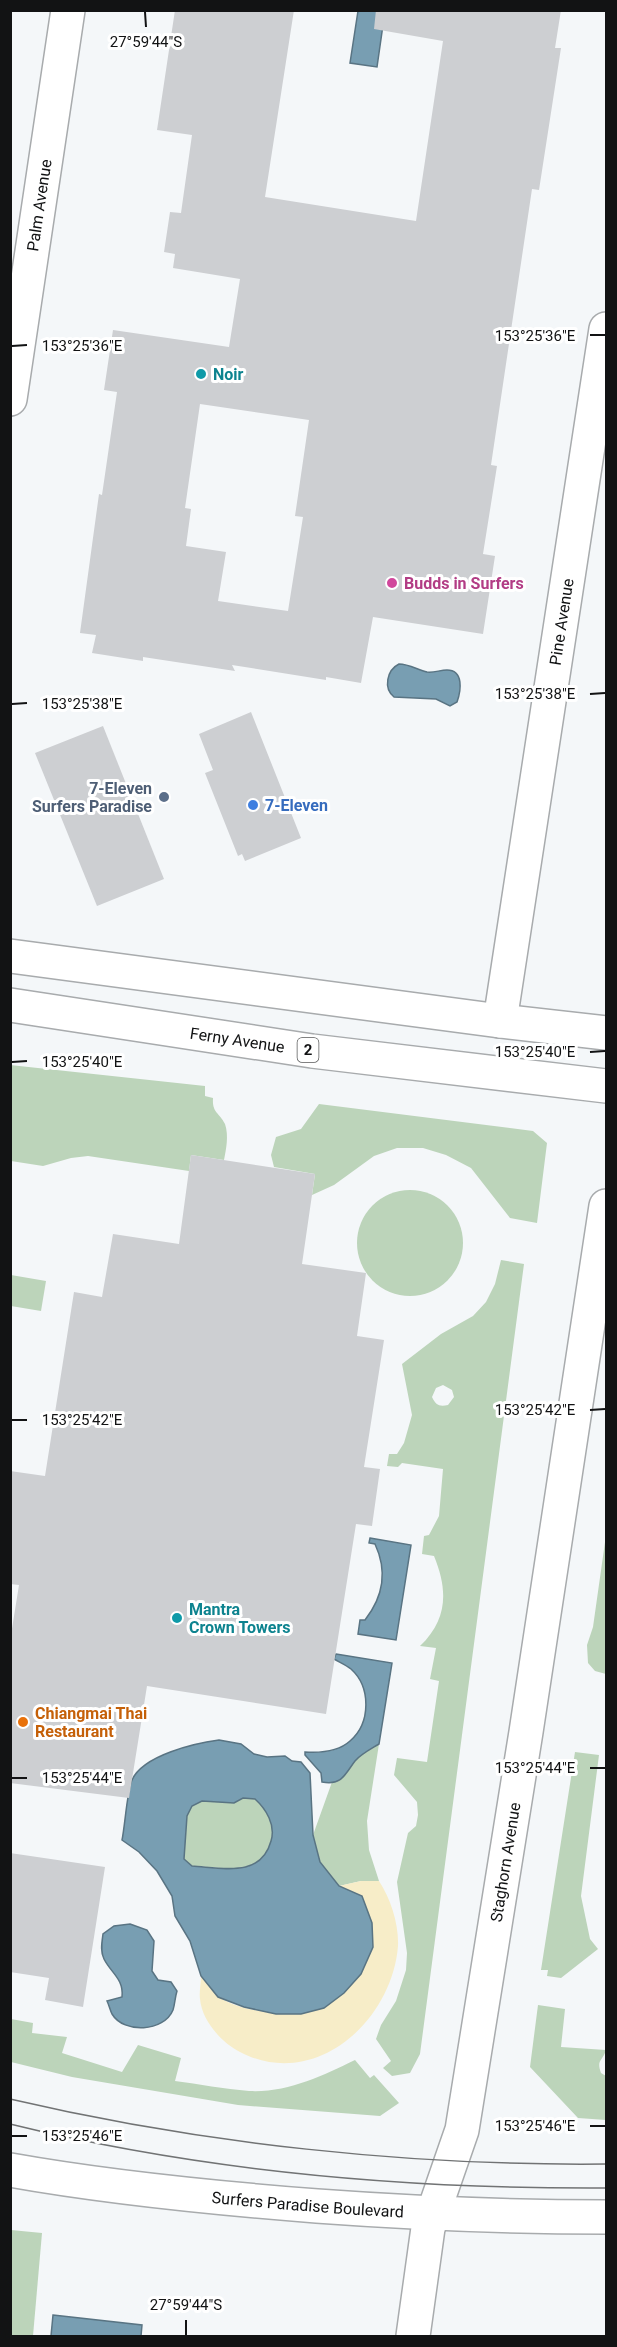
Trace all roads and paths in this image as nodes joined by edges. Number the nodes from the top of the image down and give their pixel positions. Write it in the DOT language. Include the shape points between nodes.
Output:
graph roads {
  1 [pos="68,10"];
  2 [pos="606,328"];
  3 [pos="10,399"];
  4 [pos="10,956"];
  5 [pos="10,1005"];
  6 [pos="500,1021"];
  7 [pos="606,1032"];
  8 [pos="606,1086"];
  9 [pos="606,1206"];
  10 [pos="10,2170"];
  11 [pos="432,2214"];
  12 [pos="606,2217"];
  13 [pos="413,2337"];
  1 -- 3 [label="main road, Palm Avenue"];
  2 -- 6 [label="main road, Pine Avenue"];
  4 -- 6 [label="main road"];
  5 -- 8 [label="main road, Ferny Avenue / 2" via="312,1051"];
  6 -- 7 [label="main road"];
  9 -- 11 [label="main road, Staghorn Avenue" via="464,2121"];
  10 -- 11 [label="main road, Surfers Paradise Boulevard" via="153,2191"];
  11 -- 12 [label="main road, Surfers Paradise Boulevard"];
  11 -- 13 [label="main road, Staghorn Avenue"];
}
